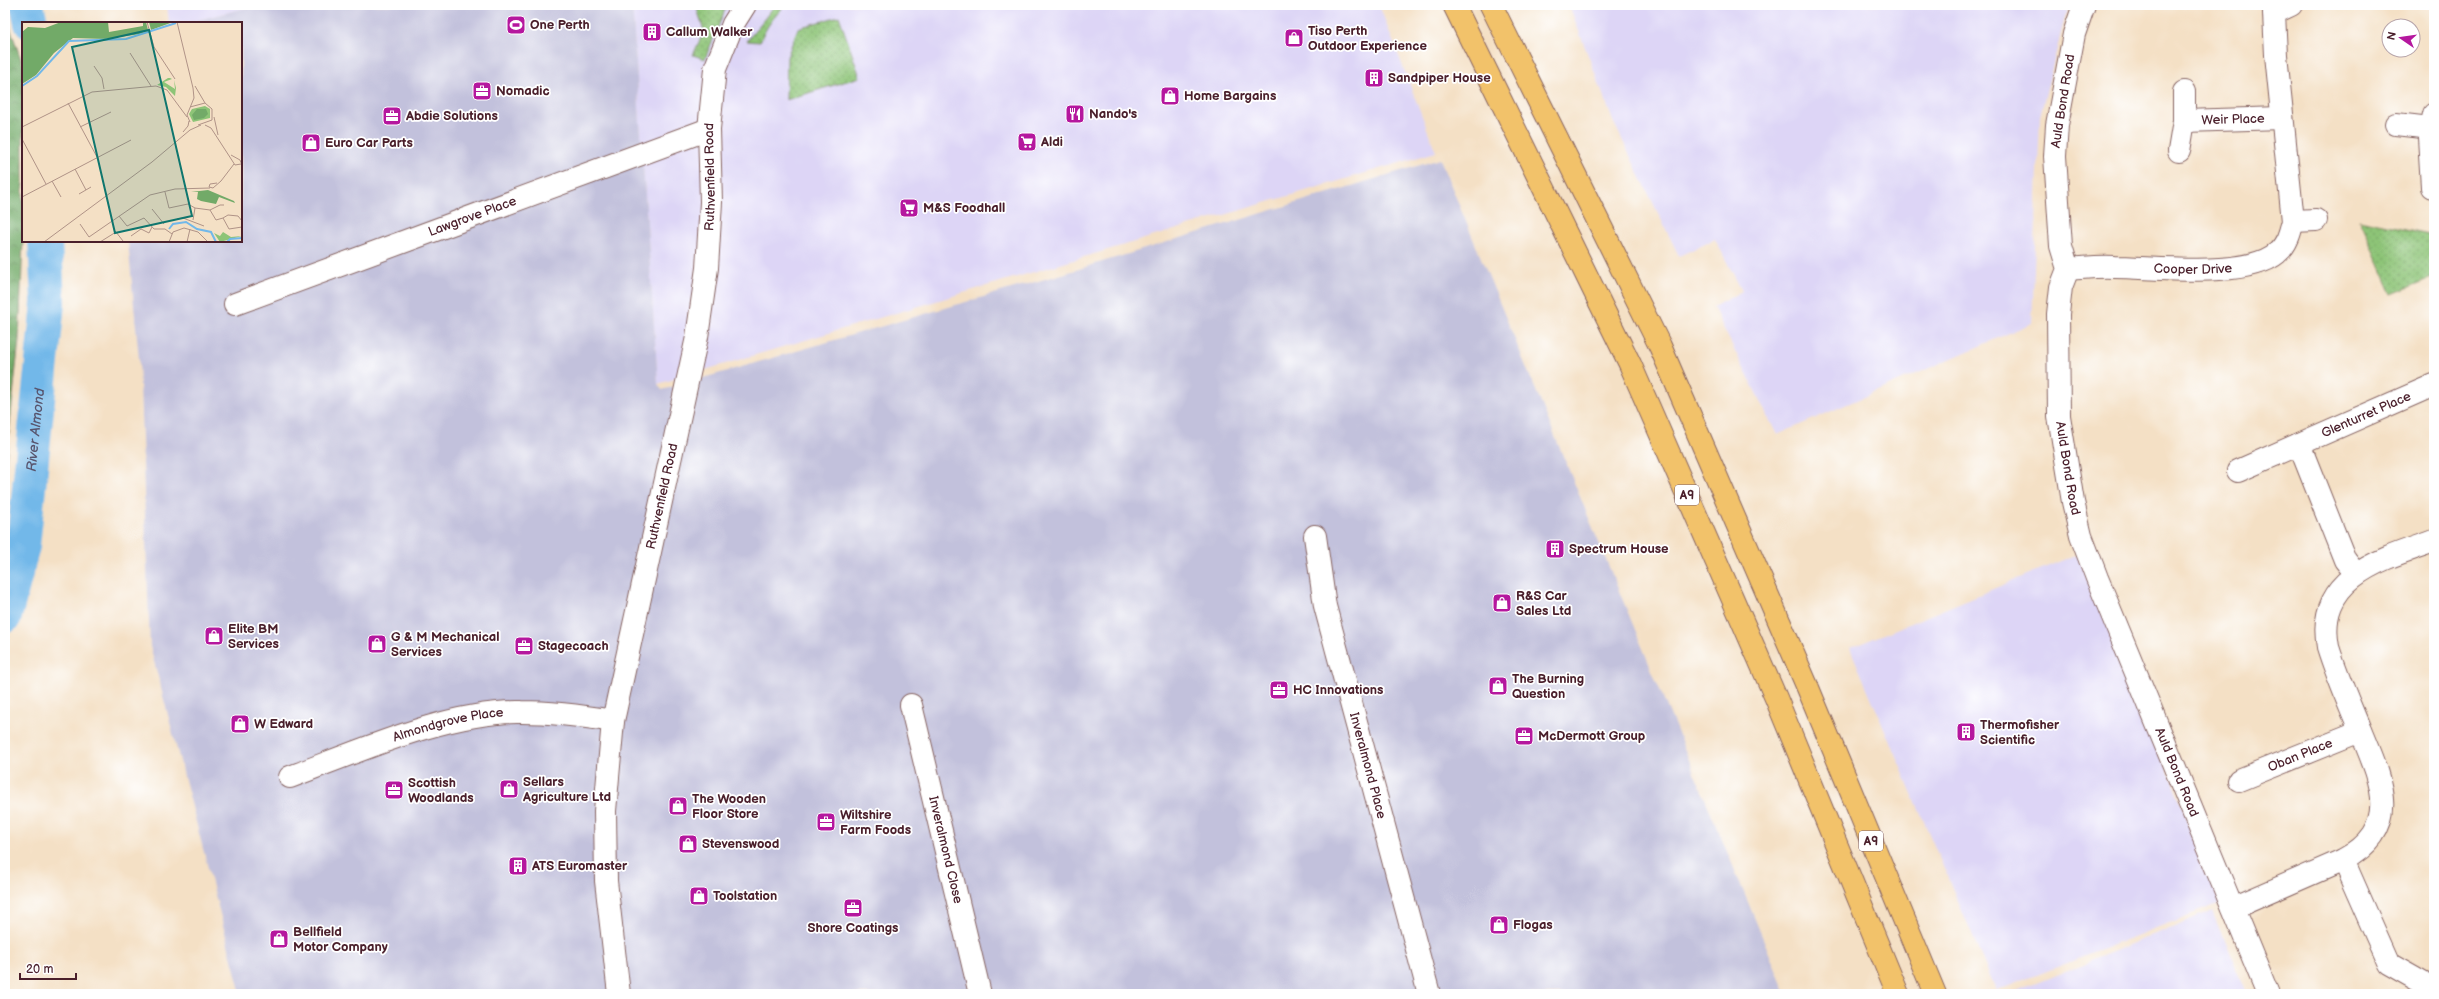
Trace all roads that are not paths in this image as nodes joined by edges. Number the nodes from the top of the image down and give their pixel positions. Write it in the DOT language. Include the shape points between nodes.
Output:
graph roads {
  1 [pos="745,5"];
  2 [pos="1454,5"];
  3 [pos="1491,5"];
  4 [pos="2084,5"];
  5 [pos="2278,8"];
  6 [pos="2184,92"];
  7 [pos="2282,118"];
  8 [pos="2184,121"];
  9 [pos="2432,122"];
  10 [pos="2396,124"];
  11 [pos="709,129"];
  12 [pos="2179,152"];
  13 [pos="2432,187"];
  14 [pos="2316,220"];
  15 [pos="2292,221"];
  16 [pos="2068,269"];
  17 [pos="235,304"];
  18 [pos="2434,385"];
  19 [pos="2299,444"];
  20 [pos="2238,471"];
  21 [pos="1315,536"];
  22 [pos="2434,541"];
  23 [pos="2356,574"];
  24 [pos="911,705"];
  25 [pos="613,721"];
  26 [pos="2360,731"];
  27 [pos="290,778"];
  28 [pos="2240,780"];
  29 [pos="2343,860"];
  30 [pos="2233,908"];
  31 [pos="2428,986"];
  32 [pos="619,994"];
  33 [pos="980,994"];
  34 [pos="1429,994"];
  35 [pos="1898,994"];
  36 [pos="1935,994"];
  37 [pos="2268,994"];
  1 -- 11 [label="street, Ruthvenfield Road" via="733,24 715,69"];
  2 -- 35 [label="highway, A9" via="1630,364 1776,698"];
  3 -- 36 [label="highway, A9" via="1660,346 1808,688"];
  4 -- 16 [label="street, Auld Bond Road" via="2074,34 2057,125 2055,156 2061,246"];
  5 -- 7 [label="street, Cooper Drive" via="2276,55"];
  6 -- 8 [label="street, Weir Place"];
  7 -- 8 [label="street, Weir Place"];
  7 -- 15 [label="street, Cooper Drive"];
  8 -- 12 [label="street, Weir Place"];
  9 -- 10 [label="street"];
  9 -- 13 [label="street"];
  11 -- 17 [label="street, Lawgrove Place"];
  11 -- 25 [label="street, Ruthvenfield Road" via="711,202 707,268 697,337"];
  14 -- 15 [label="street"];
  15 -- 16 [label="street, Cooper Drive" via="2289,238 2277,253 2261,263 2243,267"];
  16 -- 30 [label="street, Auld Bond Road" via="2061,287 2058,314 2059,416 2065,464 2079,529 2096,578"];
  18 -- 19 [label="street, Glenturret Place"];
  19 -- 20 [label="street, Glenturret Place"];
  19 -- 23 [label="street" via="2345,560"];
  21 -- 34 [label="street, Inveralmond Place" via="1325,606"];
  22 -- 23 [label="street" via="2369,566"];
  23 -- 26 [label="street" via="2346,581 2336,596 2325,628 2335,670"];
  24 -- 33 [label="street, Inveralmond Close"];
  25 -- 27 [label="street, Almondgrove Place" via="522,712 460,719 390,740"];
  25 -- 32 [label="street, Ruthvenfield Road" via="605,811 606,882"];
  26 -- 28 [label="street, Oban Place"];
  26 -- 29 [label="street" via="2382,786 2382,811 2374,834 2366,845"];
  29 -- 30 [label="street"];
  29 -- 31 [label="street" via="2389,964"];
  30 -- 37 [label="street, Auld Bond Road"];
}
